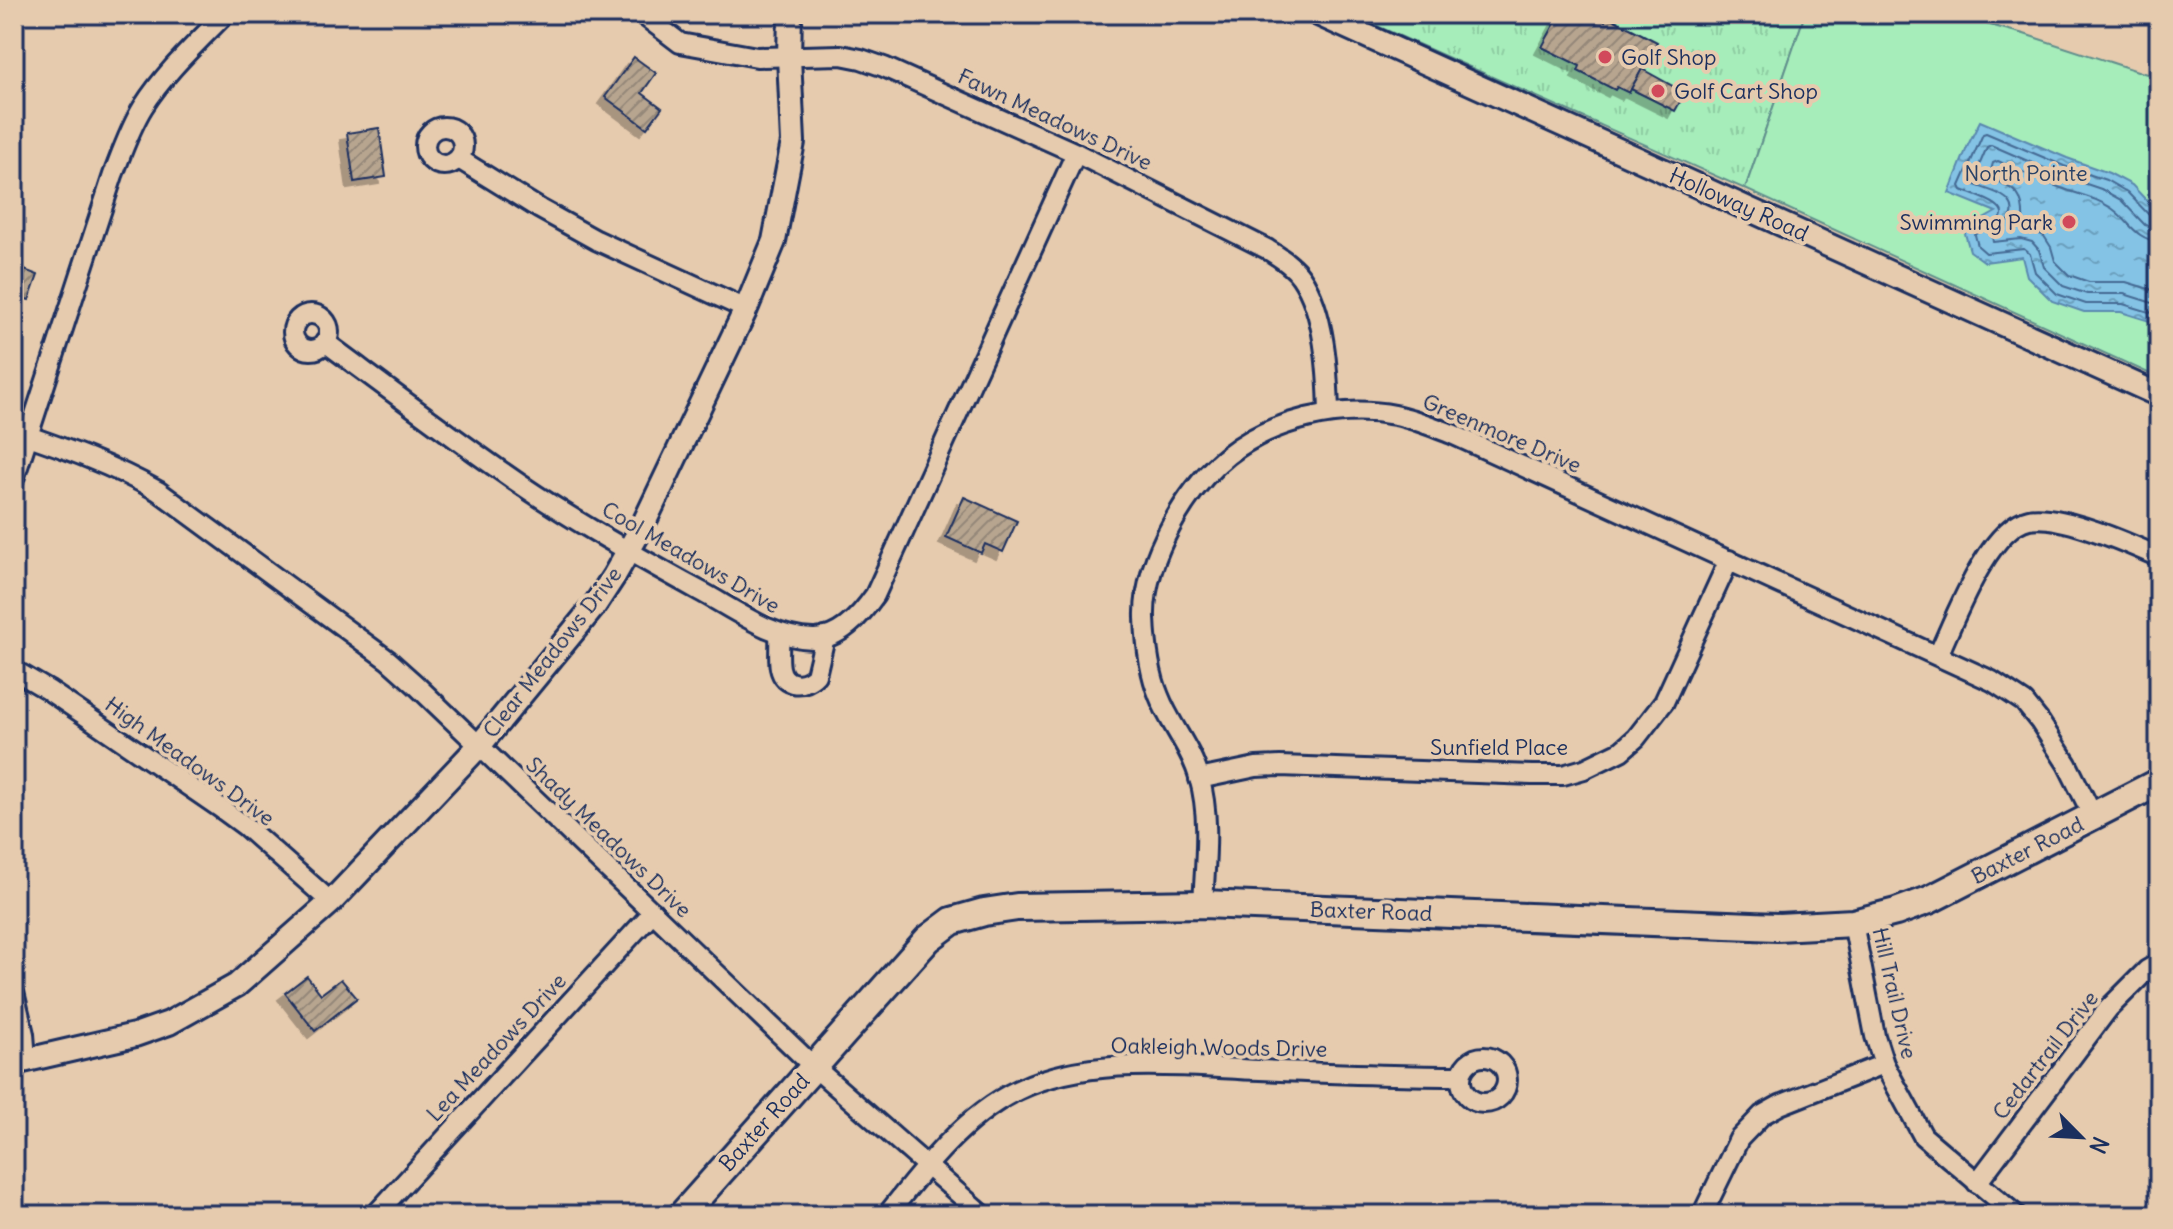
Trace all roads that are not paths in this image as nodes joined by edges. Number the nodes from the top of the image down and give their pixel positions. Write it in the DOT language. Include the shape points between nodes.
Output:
graph roads {
  1 [pos="225,14"];
  2 [pos="642,14"];
  3 [pos="790,14"];
  4 [pos="1318,14"];
  5 [pos="789,57"];
  6 [pos="1076,153"];
  7 [pos="459,159"];
  8 [pos="746,309"];
  9 [pos="325,342"];
  10 [pos="2159,395"];
  11 [pos="1329,413"];
  12 [pos="21,434"];
  13 [pos="14,479"];
  14 [pos="629,552"];
  15 [pos="2159,557"];
  16 [pos="1729,560"];
  17 [pos="779,635"];
  18 [pos="825,637"];
  19 [pos="1938,655"];
  20 [pos="14,670"];
  21 [pos="479,746"];
  22 [pos="1199,779"];
  23 [pos="2159,782"];
  24 [pos="2093,816"];
  25 [pos="331,902"];
  26 [pos="1203,904"];
  27 [pos="653,912"];
  28 [pos="1853,923"];
  29 [pos="2159,963"];
  30 [pos="14,992"];
  31 [pos="20,1061"];
  32 [pos="1884,1064"];
  33 [pos="814,1067"];
  34 [pos="1461,1076"];
  35 [pos="926,1165"];
  36 [pos="1977,1183"];
  37 [pos="375,1215"];
  38 [pos="682,1215"];
  39 [pos="887,1215"];
  40 [pos="983,1215"];
  41 [pos="1702,1215"];
  42 [pos="2016,1215"];
  1 -- 12 [label="street" via="171,70 133,127"];
  2 -- 5 [label="street, Fawn Meadows Drive" via="680,43 757,57"];
  3 -- 5 [label="street, Clear Meadows Drive"];
  4 -- 10 [label="street, Holloway Road"];
  5 -- 6 [label="street, Fawn Meadows Drive" via="861,59"];
  5 -- 8 [label="street, Clear Meadows Drive" via="793,142 774,241"];
  6 -- 11 [label="street, Fawn Meadows Drive" via="1267,249 1300,275 1321,326"];
  6 -- 18 [label="street" via="875,595 852,623"];
  7 -- 8 [label="street" via="596,240"];
  8 -- 14 [label="street, Clear Meadows Drive"];
  9 -- 14 [label="street, Cool Meadows Drive" via="502,472"];
  11 -- 16 [label="street, Greenmore Drive" via="1392,414 1420,421"];
  11 -- 22 [label="street, Greenmore Drive" via="1275,428 1227,456 1180,509 1147,585 1151,671"];
  12 -- 13 [label="street"];
  12 -- 21 [label="street, Shady Meadows Drive" via="158,491 362,639"];
  14 -- 17 [label="street, Cool Meadows Drive"];
  14 -- 21 [label="street, Clear Meadows Drive" via="595,605"];
  15 -- 19 [label="street" via="2070,524 2029,519 2011,528 1985,557"];
  16 -- 19 [label="street, Greenmore Drive"];
  16 -- 22 [label="street, Sunfield Place" via="1664,702 1636,738 1602,762 1563,775 1280,766"];
  17 -- 18 [label="street, Cool Meadows Drive"];
  17 -- 18 [label="street" via="780,670 788,681 800,684 816,675"];
  19 -- 24 [label="street, Greenmore Drive" via="2024,702 2067,764"];
  20 -- 25 [label="street, High Meadows Drive" via="245,826"];
  21 -- 25 [label="street, Clear Meadows Drive"];
  21 -- 27 [label="street, Shady Meadows Drive"];
  22 -- 26 [label="street, Greenmore Drive" via="1206,822"];
  23 -- 24 [label="main road, Baxter Road"];
  24 -- 28 [label="main road, Baxter Road" via="1929,900"];
  25 -- 31 [label="street, Clear Meadows Drive" via="237,985 169,1023"];
  26 -- 28 [label="main road, Baxter Road" via="1777,927"];
  26 -- 33 [label="main road, Baxter Road" via="1017,907 952,921 928,939"];
  27 -- 33 [label="street, Shady Meadows Drive"];
  27 -- 37 [label="street, Lea Meadows Drive"];
  28 -- 32 [label="street, Hill Trail Drive"];
  29 -- 36 [label="street, Cedartrail Drive" via="2108,1009"];
  30 -- 31 [label="street" via="24,1034"];
  32 -- 36 [label="street, Hill Trail Drive" via="1923,1136"];
  32 -- 41 [label="street" via="1762,1115 1739,1139"];
  33 -- 35 [label="street, Shady Meadows Drive"];
  33 -- 38 [label="main road, Baxter Road"];
  34 -- 35 [label="street, Oakleigh Woods Drive" via="1127,1065 1076,1071 1020,1089 986,1109"];
  35 -- 39 [label="street, Oakleigh Woods Drive"];
  35 -- 40 [label="street, Shady Meadows Drive"];
  36 -- 42 [label="street, Hill Trail Drive"];
}
